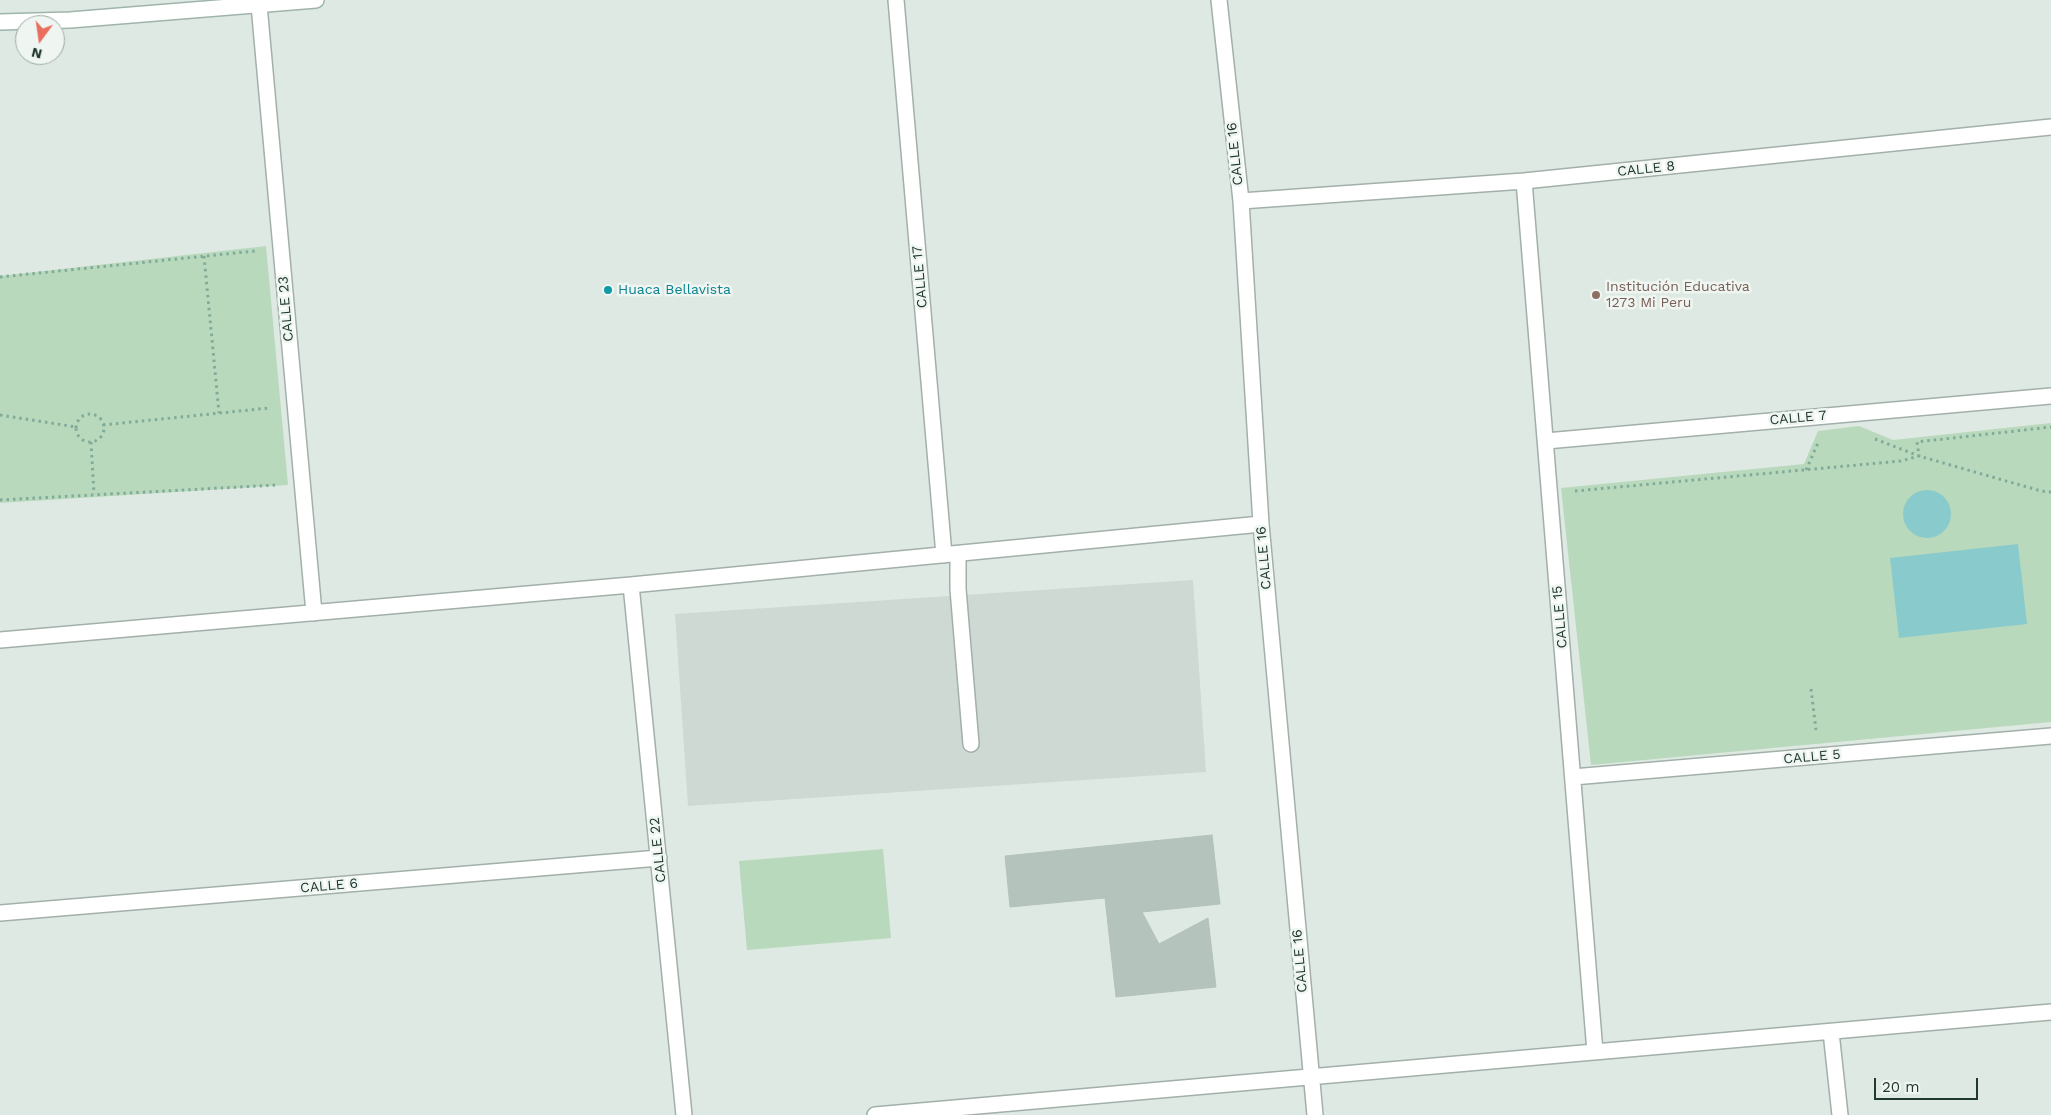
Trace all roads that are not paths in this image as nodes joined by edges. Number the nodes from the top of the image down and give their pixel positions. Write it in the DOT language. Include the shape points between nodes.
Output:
graph roads {
  1 [pos="316,0"];
  2 [pos="896,0"];
  3 [pos="1219,0"];
  4 [pos="259,5"];
  5 [pos="0,22"];
  6 [pos="2051,127"];
  7 [pos="1524,181"];
  8 [pos="1241,201"];
  9 [pos="2051,396"];
  10 [pos="1546,441"];
  11 [pos="1261,524"];
  12 [pos="951,554"];
  13 [pos="631,585"];
  14 [pos="314,613"];
  15 [pos="0,640"];
  16 [pos="2051,736"];
  17 [pos="971,744"];
  18 [pos="1573,777"];
  19 [pos="658,858"];
  20 [pos="0,913"];
  21 [pos="2051,1012"];
  22 [pos="1831,1032"];
  23 [pos="1595,1052"];
  24 [pos="1311,1077"];
  25 [pos="1045,1108"];
  26 [pos="684,1115"];
  27 [pos="875,1115"];
  28 [pos="1315,1115"];
  29 [pos="1840,1115"];
  1 -- 4 [label="street"];
  2 -- 12 [label="street, CALLE 17"];
  3 -- 8 [label="street, CALLE 16"];
  4 -- 5 [label="street" via="70,20"];
  4 -- 14 [label="street, CALLE 23"];
  6 -- 7 [label="street, CALLE 8"];
  7 -- 8 [label="street, CALLE 8"];
  7 -- 10 [label="street, CALLE 15"];
  8 -- 11 [label="street, CALLE 16"];
  9 -- 10 [label="street, CALLE 7"];
  10 -- 18 [label="street, CALLE 15"];
  11 -- 12 [label="street"];
  11 -- 24 [label="street, CALLE 16"];
  12 -- 13 [label="street"];
  12 -- 17 [label="street, CALLE 17" via="958,589"];
  13 -- 14 [label="street"];
  13 -- 19 [label="street, CALLE 22"];
  14 -- 15 [label="street"];
  16 -- 18 [label="street, CALLE 5"];
  18 -- 23 [label="street, CALLE 15"];
  19 -- 20 [label="street, CALLE 6"];
  19 -- 26 [label="street, CALLE 22"];
  21 -- 22 [label="street"];
  22 -- 23 [label="street"];
  22 -- 29 [label="street"];
  23 -- 24 [label="street"];
  24 -- 25 [label="street"];
  24 -- 28 [label="street, CALLE 16"];
  25 -- 27 [label="street"];
}
